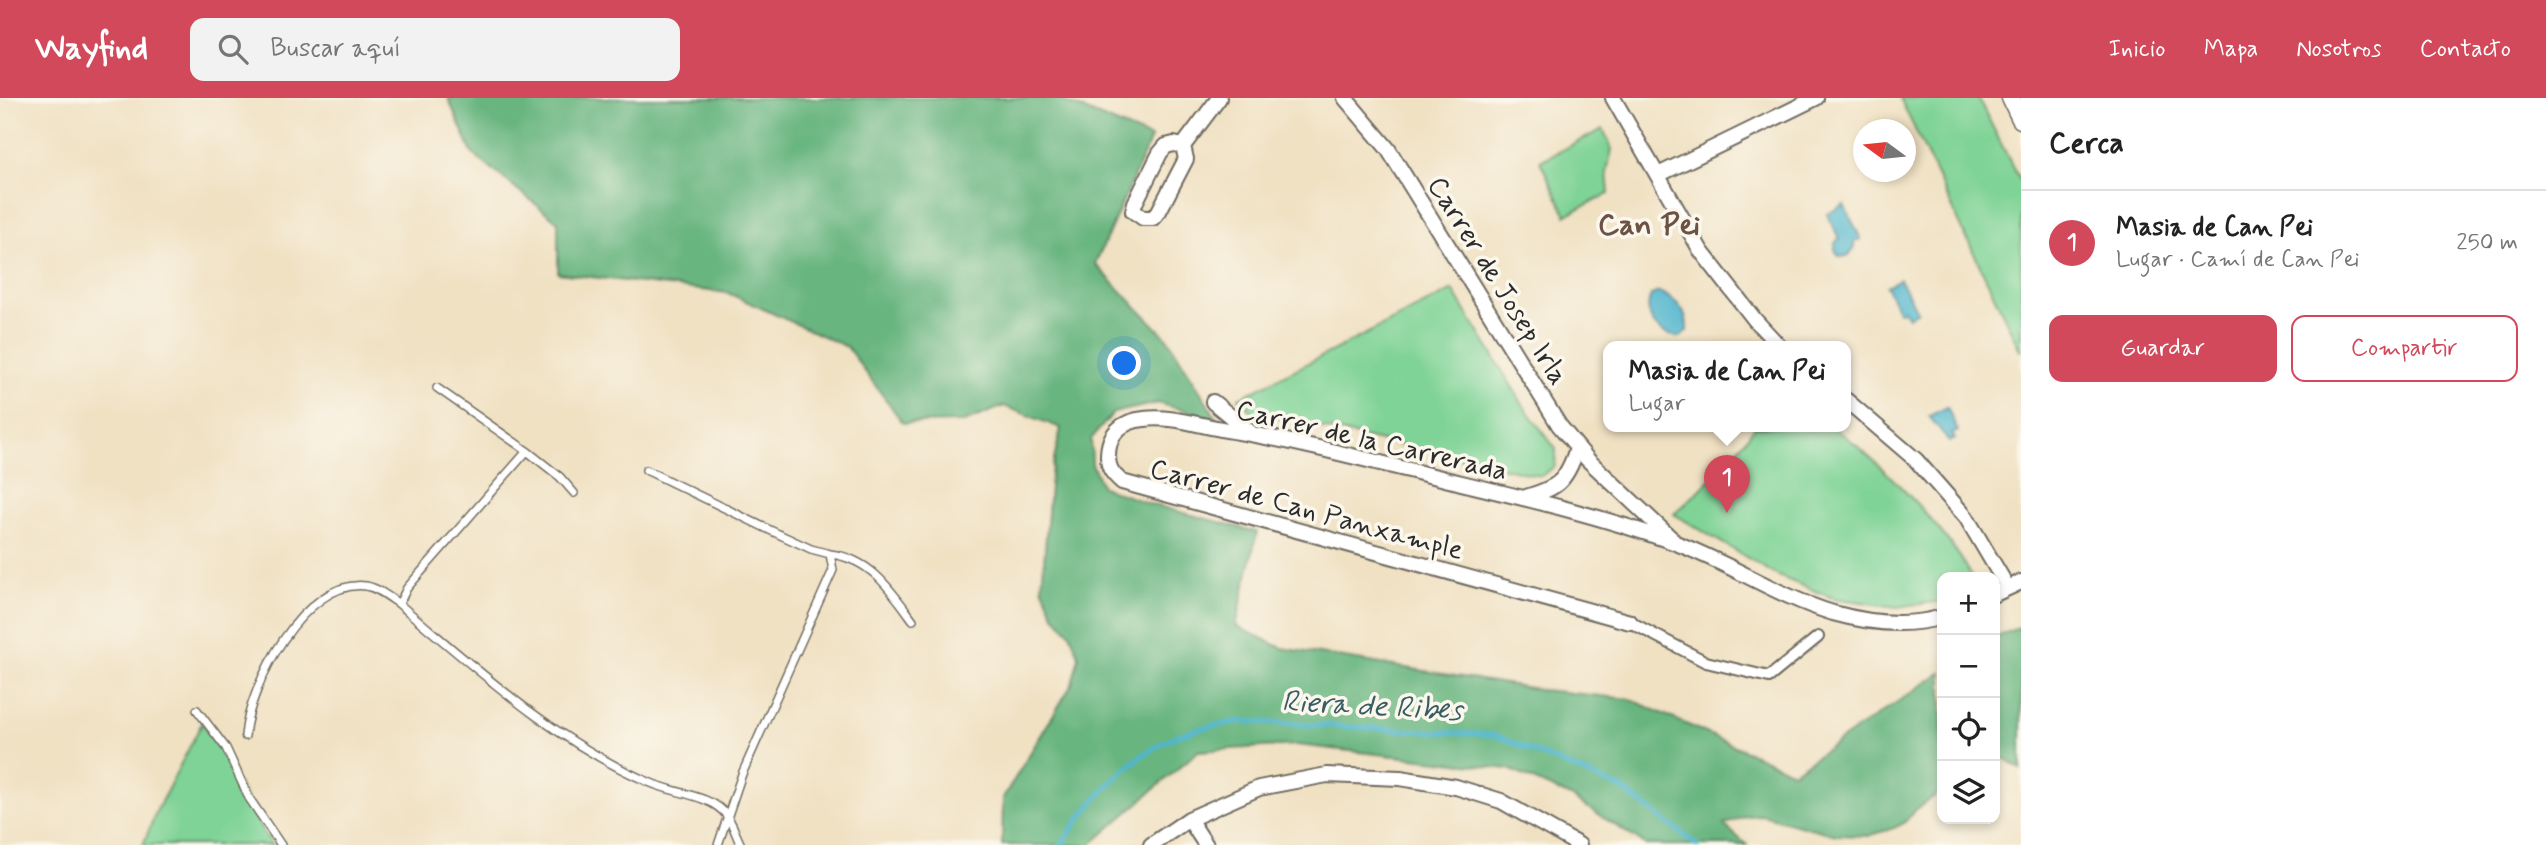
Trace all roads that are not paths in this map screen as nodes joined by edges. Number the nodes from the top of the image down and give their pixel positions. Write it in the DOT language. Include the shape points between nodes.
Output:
graph roads {
  1 [pos="1219,98"];
  2 [pos="1345,98"];
  3 [pos="1613,98"];
  4 [pos="1816,98"];
  5 [pos="2011,98"];
  6 [pos="2021,119"];
  7 [pos="1183,146"];
  8 [pos="1658,175"];
  9 [pos="1774,341"];
  10 [pos="437,388"];
  11 [pos="1213,402"];
  12 [pos="1851,404"];
  13 [pos="1210,428"];
  14 [pos="1252,434"];
  15 [pos="1577,448"];
  16 [pos="527,451"];
  17 [pos="646,470"];
  18 [pos="574,493"];
  19 [pos="1522,498"];
  20 [pos="1675,543"];
  21 [pos="830,554"];
  22 [pos="2008,588"];
  23 [pos="399,604"];
  24 [pos="1937,618"];
  25 [pos="913,620"];
  26 [pos="1630,622"];
  27 [pos="1818,637"];
  28 [pos="197,710"];
  29 [pos="245,736"];
  30 [pos="727,814"];
  31 [pos="1189,818"];
  32 [pos="281,845"];
  33 [pos="718,845"];
  34 [pos="741,845"];
  35 [pos="1151,845"];
  36 [pos="1206,845"];
  37 [pos="1579,845"];
  1 -- 7 [label="street"];
  2 -- 15 [label="street, Carrer de Josep Irla" via="1388,149"];
  3 -- 8 [label="street"];
  4 -- 8 [label="street"];
  5 -- 6 [label="street"];
  7 -- 7 [label="street" via="1166,146 1160,153 1135,203 1133,211 1138,215 1153,218 1159,211 1186,159"];
  8 -- 9 [label="street" via="1702,251"];
  10 -- 16 [label="lane"];
  11 -- 14 [label="street"];
  12 -- 22 [label="street" via="1916,460 1966,517"];
  13 -- 14 [label="street, Carrer de la Carrerada"];
  13 -- 26 [label="street, Carrer de Can Panxample" via="1157,418 1127,423 1110,439 1111,472 1122,482"];
  14 -- 19 [label="street, Carrer de la Carrerada"];
  15 -- 19 [label="street, Carrer de la Carrerada" via="1561,481"];
  15 -- 20 [label="street, Carrer de Josep Irla"];
  16 -- 18 [label="lane"];
  16 -- 23 [label="lane"];
  17 -- 21 [label="lane"];
  19 -- 20 [label="street, Carrer de la Carrerada"];
  20 -- 24 [label="street" via="1832,612 1878,623 1908,624"];
  21 -- 25 [label="lane" via="854,559 873,572"];
  21 -- 30 [label="lane" via="833,570"];
  23 -- 29 [label="lane" via="367,586 326,595 274,655 253,697"];
  23 -- 30 [label="lane" via="558,733 648,782 710,801"];
  26 -- 27 [label="street" via="1706,662 1769,677"];
  28 -- 32 [label="lane" via="226,748 249,798"];
  30 -- 33 [label="lane"];
  30 -- 34 [label="lane"];
  31 -- 35 [label="street"];
  31 -- 36 [label="street"];
  31 -- 37 [label="street" via="1259,788 1327,775 1400,778 1501,801"];
}
